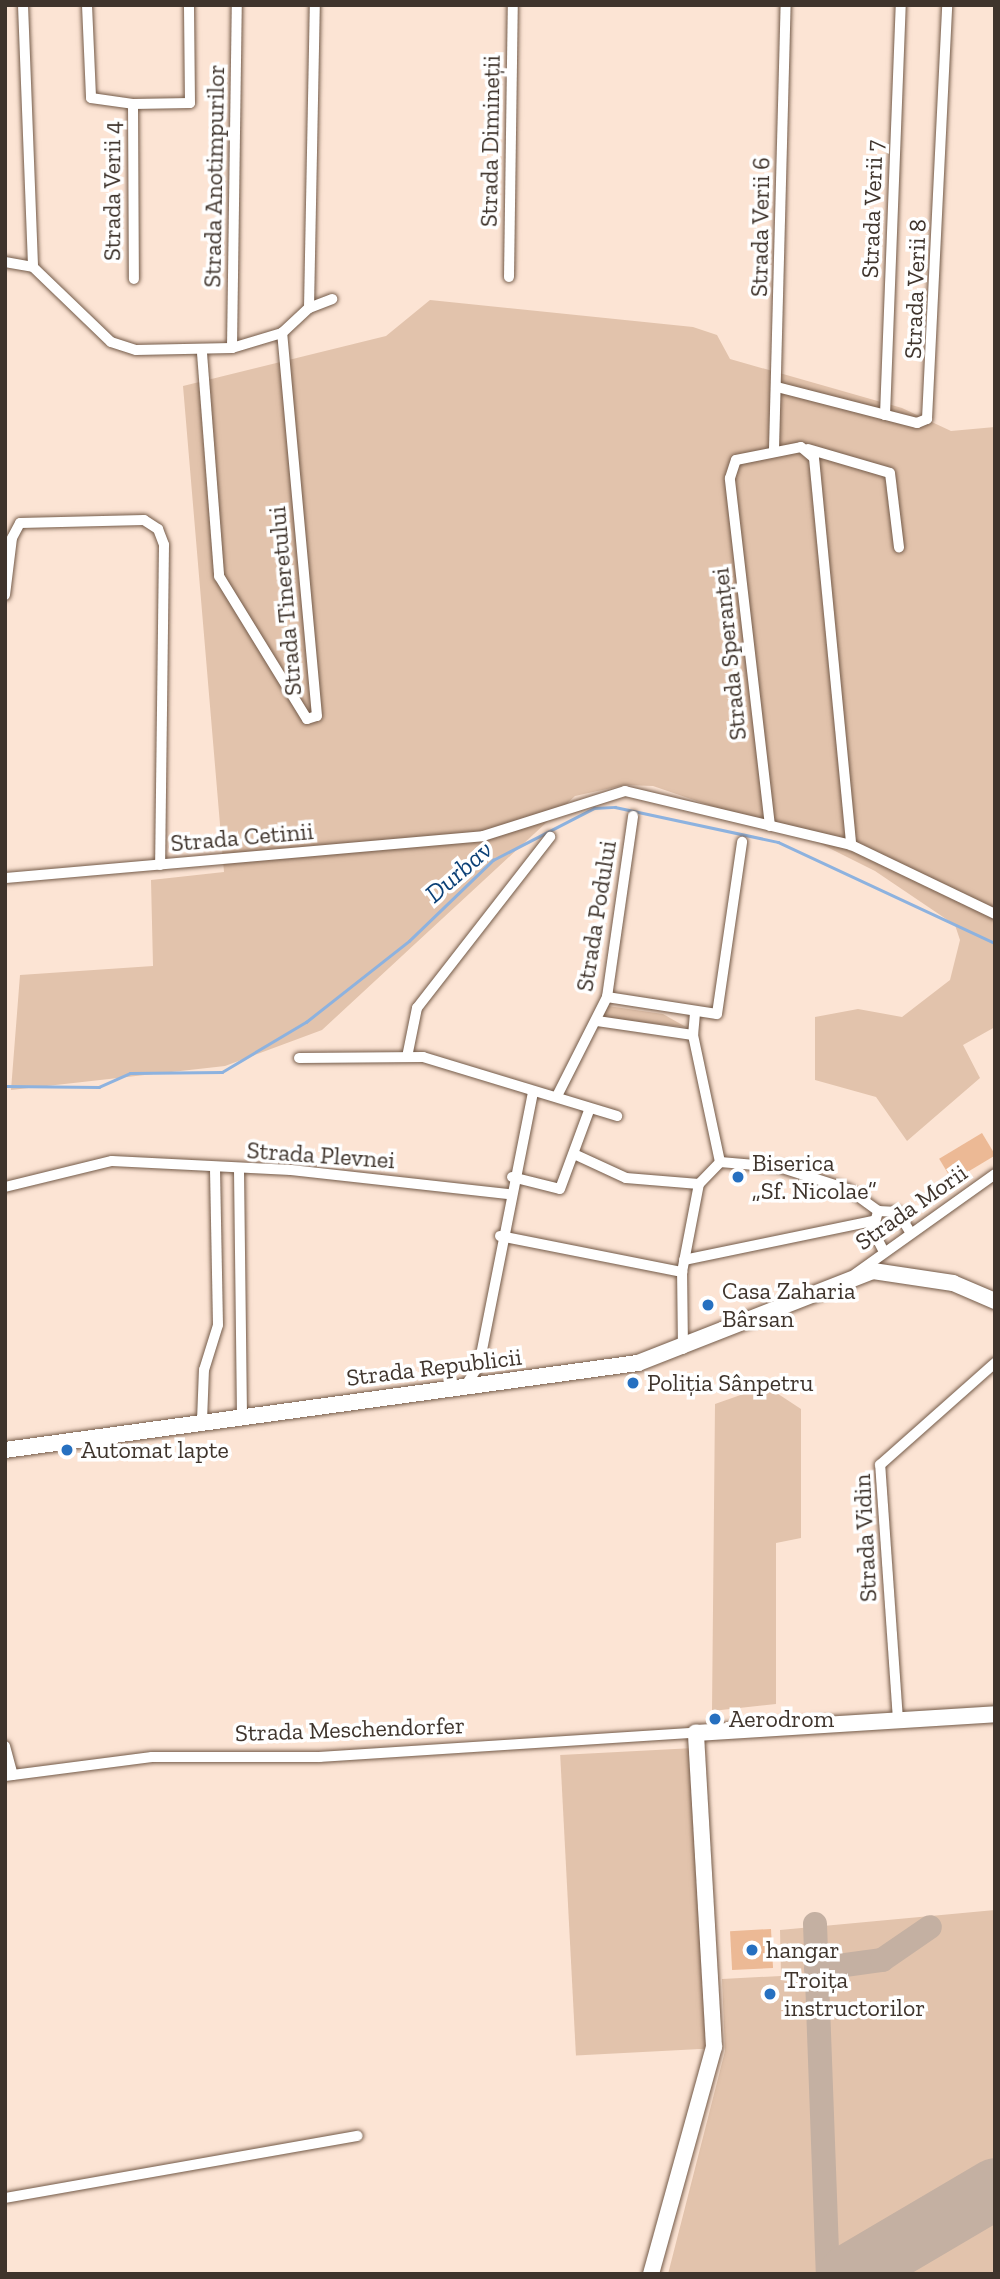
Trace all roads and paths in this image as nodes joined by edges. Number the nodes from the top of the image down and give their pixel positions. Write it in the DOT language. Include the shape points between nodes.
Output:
graph roads {
  1 [pos="23,5"];
  2 [pos="87,5"];
  3 [pos="189,5"];
  4 [pos="237,5"];
  5 [pos="315,5"];
  6 [pos="513,5"];
  7 [pos="786,5"];
  8 [pos="901,5"];
  9 [pos="947,5"];
  10 [pos="133,104"];
  11 [pos="5,262"];
  12 [pos="33,267"];
  13 [pos="509,277"];
  14 [pos="134,279"];
  15 [pos="332,299"];
  16 [pos="309,308"];
  17 [pos="282,333"];
  18 [pos="232,348"];
  19 [pos="202,353"];
  20 [pos="777,387"];
  21 [pos="885,415"];
  22 [pos="774,449"];
  23 [pos="808,449"];
  24 [pos="899,547"];
  25 [pos="5,595"];
  26 [pos="632,816"];
  27 [pos="769,826"];
  28 [pos="550,837"];
  29 [pos="742,842"];
  30 [pos="851,845"];
  31 [pos="160,865"];
  32 [pos="5,878"];
  33 [pos="995,914"];
  34 [pos="607,997"];
  35 [pos="695,1013"];
  36 [pos="597,1021"];
  37 [pos="692,1035"];
  38 [pos="407,1056"];
  39 [pos="299,1058"];
  40 [pos="533,1093"];
  41 [pos="558,1096"];
  42 [pos="590,1108"];
  43 [pos="618,1116"];
  44 [pos="574,1154"];
  45 [pos="720,1162"];
  46 [pos="215,1170"];
  47 [pos="239,1170"];
  48 [pos="995,1174"];
  49 [pos="512,1177"];
  50 [pos="699,1184"];
  51 [pos="5,1187"];
  52 [pos="508,1194"];
  53 [pos="876,1216"];
  54 [pos="909,1230"];
  55 [pos="500,1236"];
  56 [pos="877,1259"];
  57 [pos="683,1266"];
  58 [pos="995,1301"];
  59 [pos="683,1349"];
  60 [pos="995,1363"];
  61 [pos="479,1365"];
  62 [pos="490,1382"];
  63 [pos="466,1385"];
  64 [pos="242,1415"];
  65 [pos="202,1421"];
  66 [pos="5,1450"];
  67 [pos="995,1714"];
  68 [pos="898,1720"];
  69 [pos="696,1733"];
  70 [pos="5,1746"];
  71 [pos="9,1775"];
  72 [pos="358,2136"];
  73 [pos="5,2198"];
  74 [pos="651,2274"];
  1 -- 12 [label="street"];
  2 -- 10 [label="street, Strada Verii 4" via="91,98"];
  3 -- 10 [label="street, Strada Verii 4" via="190,103"];
  4 -- 18 [label="street, Strada Anotimpurilor"];
  5 -- 16 [label="street"];
  6 -- 13 [label="street, Strada Dimineții"];
  7 -- 20 [label="street, Strada Verii 6"];
  8 -- 21 [label="street, Strada Verii 7"];
  9 -- 21 [label="street, Strada Verii 8" via="932,405 917,423"];
  10 -- 14 [label="street, Strada Verii 4"];
  11 -- 12 [label="street"];
  12 -- 19 [label="street" via="111,342 136,350"];
  15 -- 16 [label="street"];
  16 -- 17 [label="street"];
  17 -- 18 [label="street"];
  17 -- 19 [label="street, Strada Tineretului" via="317,716 307,719 219,576"];
  18 -- 19 [label="street"];
  20 -- 21 [label="street, Strada Verii 8"];
  20 -- 22 [label="street, Strada Verii 6"];
  22 -- 23 [label="street"];
  22 -- 27 [label="street, Strada Speranței" via="736,460 730,478"];
  23 -- 24 [label="street" via="890,473"];
  23 -- 30 [label="street"];
  25 -- 31 [label="street" via="12,538 20,523 144,520 158,528 164,544"];
  26 -- 34 [label="street, Strada Podului"];
  27 -- 30 [label="street, Strada Cetinii"];
  27 -- 31 [label="street, Strada Cetinii" via="625,791 483,836"];
  28 -- 38 [label="street" via="417,1008"];
  29 -- 35 [label="street" via="720,1009 715,1016"];
  30 -- 33 [label="street, Strada Cetinii"];
  31 -- 32 [label="street, Strada Cetinii"];
  34 -- 35 [label="street"];
  34 -- 36 [label="street, Strada Podului"];
  35 -- 37 [label="street"];
  36 -- 37 [label="street"];
  36 -- 41 [label="street, Strada Podului"];
  37 -- 45 [label="street"];
  38 -- 39 [label="street"];
  38 -- 40 [label="street" via="463,1066"];
  40 -- 41 [label="street"];
  40 -- 49 [label="street"];
  41 -- 42 [label="street"];
  42 -- 43 [label="street"];
  42 -- 44 [label="street"];
  44 -- 49 [label="street" via="560,1189"];
  44 -- 50 [label="street" via="626,1178"];
  45 -- 50 [label="street"];
  45 -- 53 [label="street" via="779,1167 848,1189"];
  46 -- 47 [label="street, Strada Plevnei"];
  46 -- 51 [label="street" via="112,1161"];
  46 -- 65 [label="street, Strada Plevnei" via="218,1325 204,1370"];
  47 -- 52 [label="street, Strada Plevnei" via="291,1170"];
  47 -- 64 [label="street"];
  48 -- 54 [label="street, Strada Morii"];
  49 -- 52 [label="street"];
  50 -- 57 [label="street"];
  52 -- 55 [label="street"];
  53 -- 54 [label="street" via="898,1212"];
  53 -- 56 [label="street"];
  53 -- 57 [label="street"];
  54 -- 56 [label="street, Strada Morii"];
  55 -- 57 [label="street"];
  55 -- 61 [label="street"];
  56 -- 58 [label="main road, Strada Republicii"];
  56 -- 59 [label="main road, Strada Republicii" via="853,1275"];
  57 -- 59 [label="street"];
  59 -- 62 [label="main road, Strada Republicii" via="617,1367"];
  60 -- 68 [label="street, Strada Vidin" via="880,1465"];
  61 -- 62 [label="street"];
  61 -- 63 [label="street"];
  62 -- 63 [label="main road, Strada Republicii"];
  63 -- 64 [label="main road, Strada Republicii"];
  64 -- 65 [label="main road, Strada Republicii"];
  65 -- 66 [label="main road, Strada Republicii"];
  67 -- 68 [label="main road, Strada Meschendorfer"];
  68 -- 69 [label="main road, Strada Meschendorfer"];
  69 -- 71 [label="street, Strada Meschendorfer" via="320,1757 152,1756"];
  69 -- 74 [label="main road" via="714,2047"];
  70 -- 71 [label="street"];
  72 -- 73 [label="street"];
}
